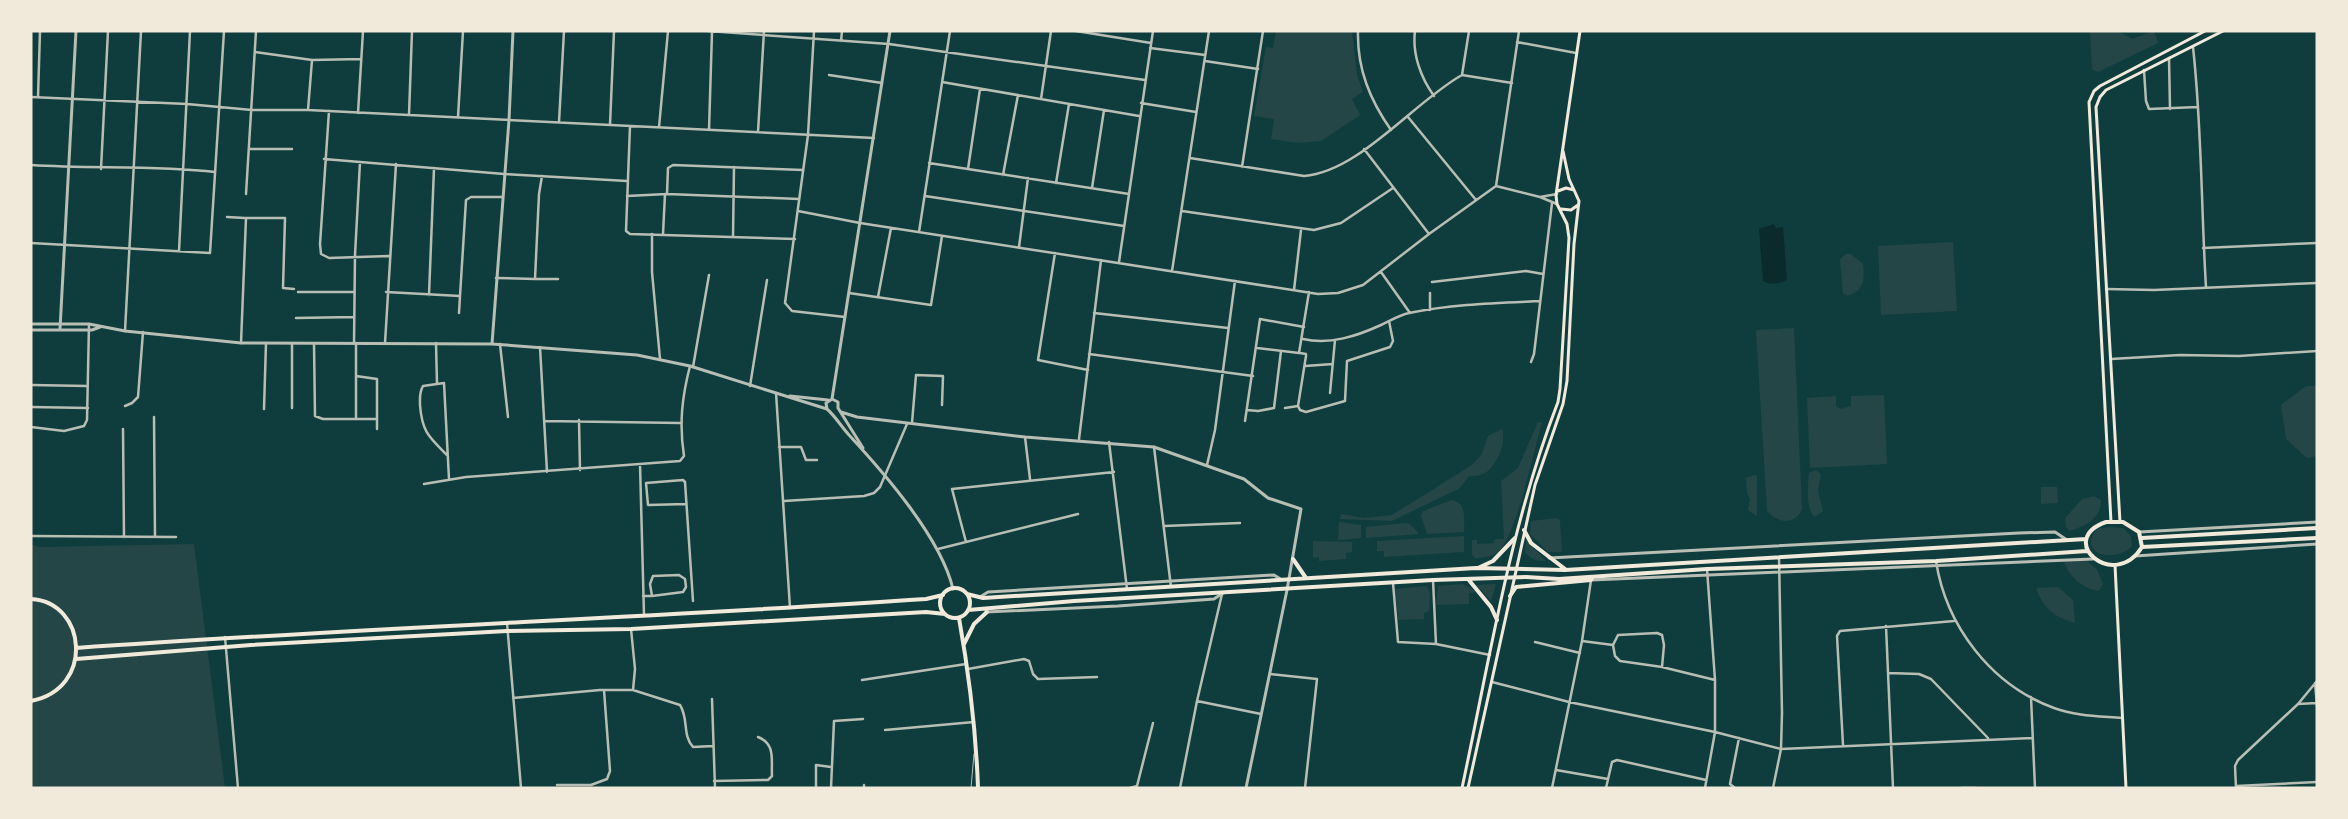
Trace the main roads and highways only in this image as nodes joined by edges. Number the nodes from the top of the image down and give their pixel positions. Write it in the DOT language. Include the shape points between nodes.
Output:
graph roads {
  1 [pos="1580,31"];
  2 [pos="2205,31"];
  3 [pos="2223,31"];
  4 [pos="1563,148"];
  5 [pos="1575,190"];
  6 [pos="1557,192"];
  7 [pos="1578,205"];
  8 [pos="1558,206"];
  9 [pos="2111,522"];
  10 [pos="2120,522"];
  11 [pos="2317,528"];
  12 [pos="1524,530"];
  13 [pos="1514,538"];
  14 [pos="2142,538"];
  15 [pos="2317,538"];
  16 [pos="2086,539"];
  17 [pos="2142,547"];
  18 [pos="2087,551"];
  19 [pos="1293,559"];
  20 [pos="2114,565"];
  21 [pos="1476,568"];
  22 [pos="1517,568"];
  23 [pos="1507,569"];
  24 [pos="1565,570"];
  25 [pos="1306,578"];
  26 [pos="1505,578"];
  27 [pos="1515,578"];
  28 [pos="1468,579"];
  29 [pos="1592,579"];
  30 [pos="966,594"];
  31 [pos="943,596"];
  32 [pos="1510,596"];
  33 [pos="31,599"];
  34 [pos="747,610"];
  35 [pos="968,610"];
  36 [pos="987,612"];
  37 [pos="945,614"];
  38 [pos="959,618"];
  39 [pos="1497,620"];
  40 [pos="748,622"];
  41 [pos="187,640"];
  42 [pos="964,644"];
  43 [pos="76,648"];
  44 [pos="188,650"];
  45 [pos="76,660"];
  46 [pos="31,700"];
  47 [pos="978,788"];
  48 [pos="1462,788"];
  49 [pos="1468,788"];
  50 [pos="2126,788"];
  1 -- 4 [label="main road"];
  2 -- 9 [label="main road" via="2100,86 2089,102"];
  3 -- 10 [label="main road" via="2106,90 2096,107"];
  4 -- 5 [label="main road" via="1567,173"];
  4 -- 6 [label="main road"];
  5 -- 6 [label="main road" via="1570,188"];
  5 -- 7 [label="main road"];
  6 -- 8 [label="main road"];
  7 -- 8 [label="main road" via="1571,210"];
  7 -- 12 [label="main road" via="1567,381 1563,404 1537,476"];
  8 -- 13 [label="main road" via="1567,224 1569,238 1560,389 1531,473"];
  9 -- 10 [label="main road"];
  9 -- 16 [label="main road" via="2098,525"];
  10 -- 14 [label="main road" via="2130,525"];
  11 -- 14 [label="main road"];
  12 -- 22 [label="main road"];
  12 -- 24 [label="main road" via="1531,543"];
  13 -- 21 [label="main road" via="1493,561"];
  13 -- 23 [label="main road"];
  14 -- 17 [label="main road"];
  15 -- 17 [label="main road"];
  16 -- 18 [label="main road"];
  16 -- 24 [label="main road"];
  17 -- 20 [label="main road" via="2135,556"];
  18 -- 20 [label="main road" via="2093,559"];
  18 -- 29 [label="main road" via="1937,562 1707,569"];
  19 -- 25 [label="main road"];
  20 -- 50 [label="main road"];
  21 -- 23 [label="main road"];
  21 -- 25 [label="main road"];
  22 -- 23 [label="main road"];
  22 -- 24 [label="main road"];
  22 -- 27 [label="main road"];
  23 -- 26 [label="main road"];
  25 -- 30 [label="main road" via="980,597"];
  26 -- 27 [label="main road"];
  26 -- 28 [label="main road"];
  26 -- 39 [label="main road"];
  27 -- 29 [label="main road"];
  27 -- 32 [label="main road"];
  28 -- 35 [label="main road"];
  28 -- 39 [label="main road" via="1491,606"];
  29 -- 32 [label="main road" via="1516,587"];
  30 -- 31 [label="main road" via="953,589"];
  30 -- 35 [label="main road" via="970,602"];
  31 -- 34 [label="main road"];
  31 -- 37 [label="main road" via="941,605"];
  32 -- 49 [label="main road"];
  33 -- 43 [label="main road" via="48,602 57,608 70,626"];
  34 -- 40 [label="main road"];
  34 -- 41 [label="main road"];
  35 -- 38 [label="main road"];
  36 -- 42 [label="main road" via="974,624"];
  37 -- 38 [label="main road"];
  37 -- 40 [label="main road" via="926,612"];
  38 -- 42 [label="main road"];
  39 -- 48 [label="main road"];
  40 -- 44 [label="main road" via="631,629 507,631"];
  41 -- 43 [label="main road"];
  41 -- 44 [label="main road"];
  42 -- 47 [label="main road"];
  43 -- 45 [label="main road"];
  44 -- 45 [label="main road"];
  45 -- 46 [label="main road" via="70,676 58,690"];
}
